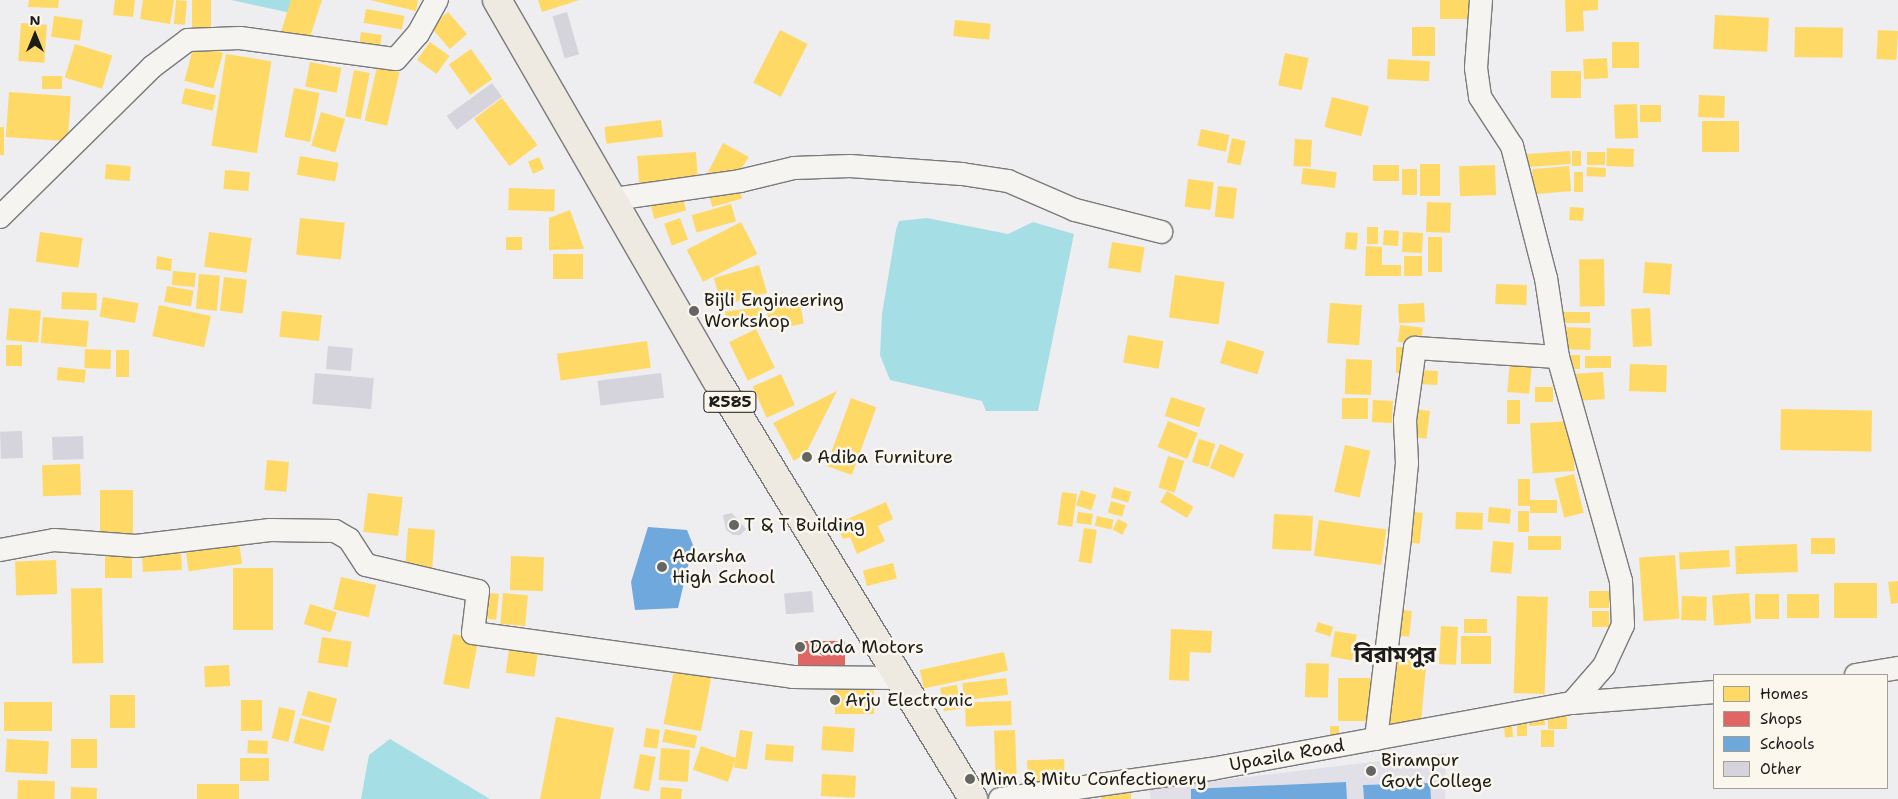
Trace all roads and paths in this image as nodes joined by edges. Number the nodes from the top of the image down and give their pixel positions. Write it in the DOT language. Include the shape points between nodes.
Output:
graph roads {
  1 [pos="437,0"];
  2 [pos="497,0"];
  3 [pos="1480,0"];
  4 [pos="614,199"];
  5 [pos="0,217"];
  6 [pos="1161,232"];
  7 [pos="1558,357"];
  8 [pos="0,550"];
  9 [pos="1898,668"];
  10 [pos="1862,674"];
  11 [pos="896,678"];
  12 [pos="1713,692"];
  13 [pos="1572,703"];
  14 [pos="1376,739"];
  15 [pos="972,799"];
  16 [pos="1000,799"];
  1 -- 5 [label="street" via="418,34 396,59 240,38 188,40 152,67"];
  2 -- 4 [label="main road, R585"];
  3 -- 7 [label="street" via="1476,68 1480,97 1512,146 1546,278"];
  4 -- 6 [label="street" via="740,181 794,168 850,166 962,174 1008,181 1075,210"];
  4 -- 11 [label="main road, R585" via="716,378"];
  7 -- 13 [label="street" via="1613,547 1621,581 1624,625 1604,666"];
  7 -- 14 [label="street" via="1415,348 1405,420 1407,463 1400,537"];
  8 -- 11 [label="street" via="54,540 136,546 270,530 335,531 348,539 366,565 478,591 473,633 793,677"];
  9 -- 10 [label="street"];
  11 -- 15 [label="main road, R585"];
  12 -- 13 [label="street, Upazila Road"];
  13 -- 14 [label="street, Upazila Road"];
  14 -- 16 [label="street, Upazila Road" via="1212,769"];
}
